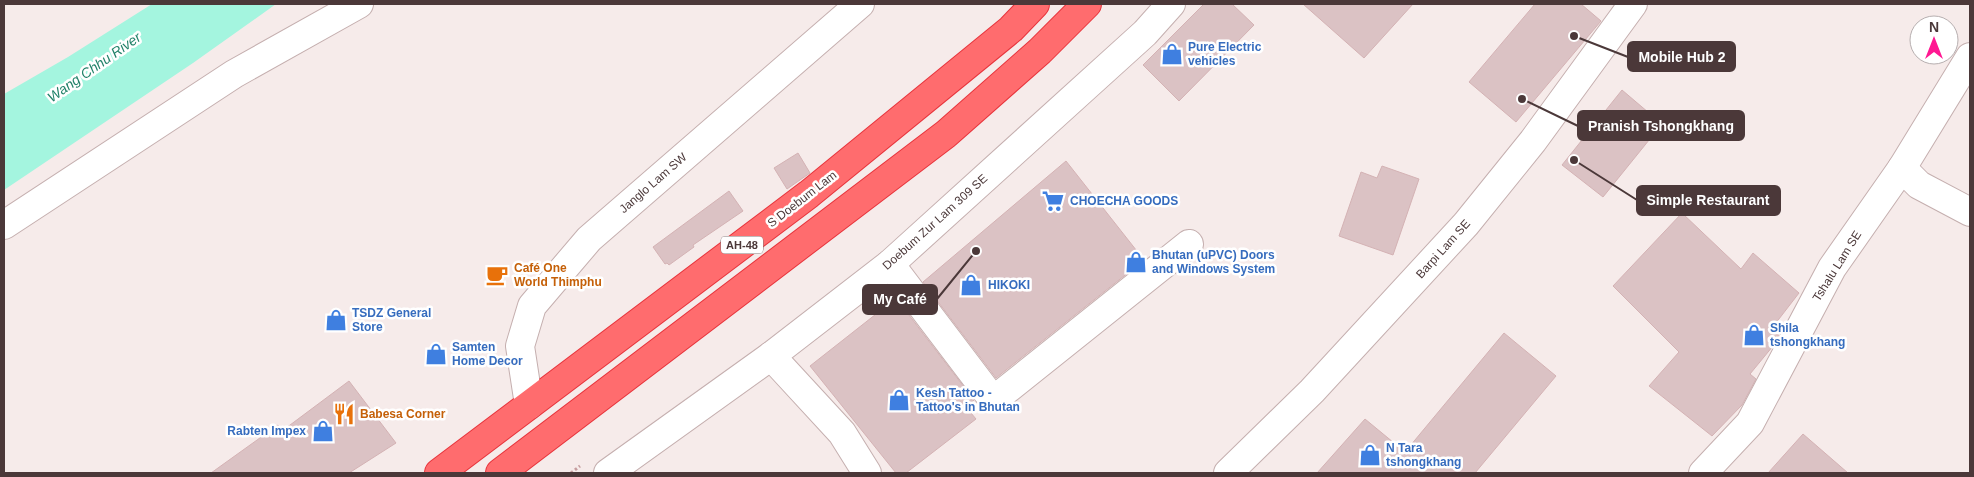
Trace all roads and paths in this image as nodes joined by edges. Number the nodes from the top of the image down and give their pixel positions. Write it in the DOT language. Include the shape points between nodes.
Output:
graph roads {
  1 [pos="359,4"];
  2 [pos="860,4"];
  3 [pos="1035,4"];
  4 [pos="1087,4"];
  5 [pos="1171,4"];
  6 [pos="1633,4"];
  7 [pos="1970,57"];
  8 [pos="1902,168"];
  9 [pos="1970,212"];
  10 [pos="4,225"];
  11 [pos="1189,244"];
  12 [pos="890,264"];
  13 [pos="771,356"];
  14 [pos="529,405"];
  15 [pos="439,473"];
  16 [pos="500,473"];
  17 [pos="608,473"];
  18 [pos="867,473"];
  19 [pos="1228,473"];
  20 [pos="1703,473"];
  1 -- 10 [label="street" via="234,74"];
  2 -- 14 [label="street, Janglo Lam SW" via="589,239 532,306 520,346"];
  3 -- 14 [label="highway, S Doebum Lam / AH-48" via="1011,29 809,194"];
  4 -- 16 [label="highway, AH-48" via="1040,51 946,134"];
  5 -- 12 [label="street, Doebum Zur Lam 309 SE" via="1145,33"];
  6 -- 19 [label="street, Barpi Lam SE" via="1533,141 1466,224 1312,391"];
  7 -- 8 [label="street, Tshalu Lam SE"];
  8 -- 9 [label="street" via="1919,184"];
  8 -- 20 [label="street, Tshalu Lam SE" via="1832,268 1750,423"];
  11 -- 12 [label="street" via="1000,395 994,396 987,392"];
  12 -- 13 [label="street, Doebum Zur Lam 309 SE"];
  13 -- 17 [label="street, Doebum Zur Lam 309 SE"];
  13 -- 18 [label="street" via="842,433"];
  14 -- 15 [label="highway, S Doebum Lam / AH-48"];
}
